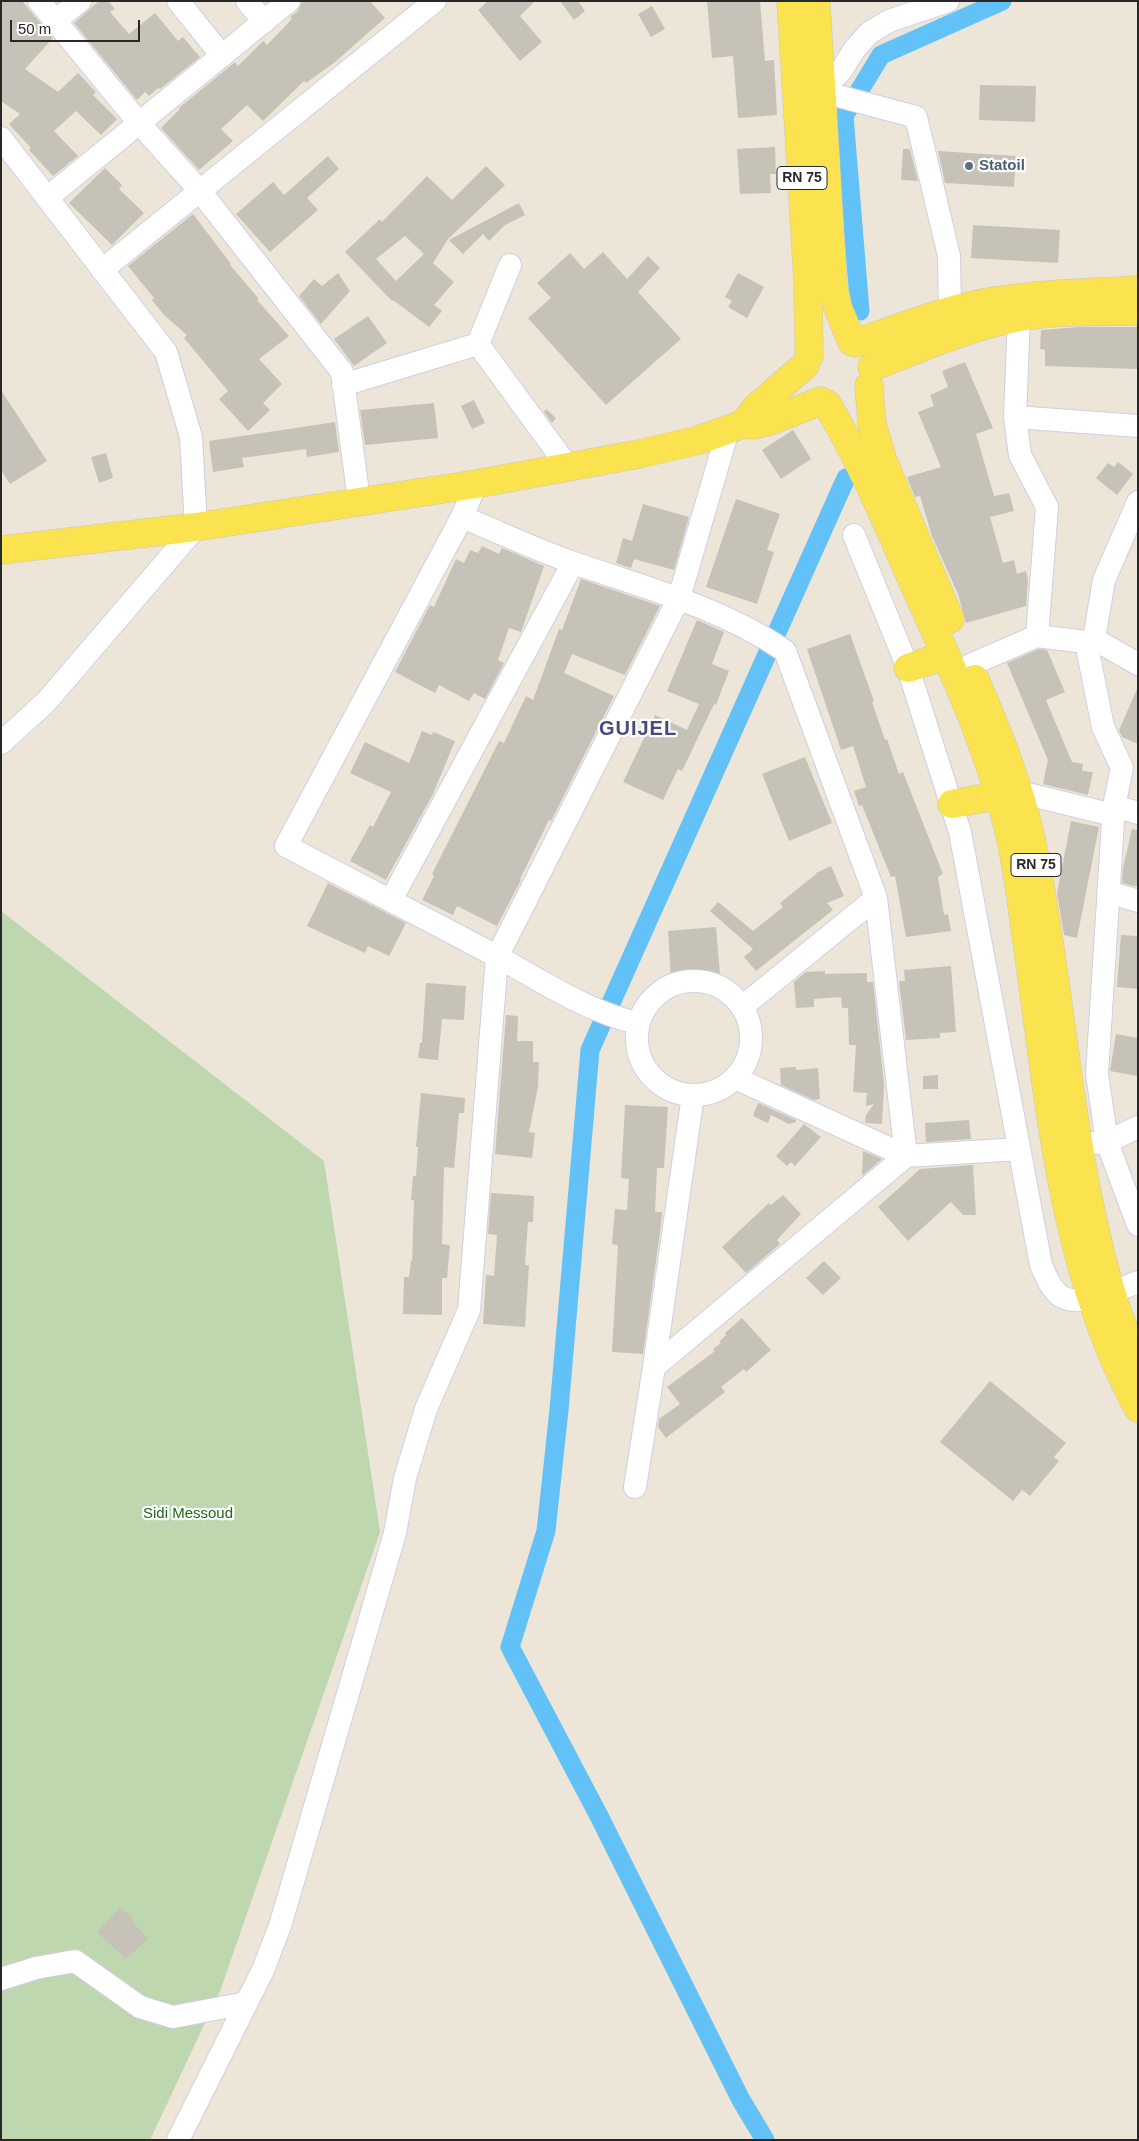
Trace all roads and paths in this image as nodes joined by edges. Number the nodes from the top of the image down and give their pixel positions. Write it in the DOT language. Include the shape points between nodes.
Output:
graph roads {
  1 [pos="39,1"];
  2 [pos="80,1"];
  3 [pos="178,1"];
  4 [pos="247,1"];
  5 [pos="289,1"];
  6 [pos="435,1"];
  7 [pos="792,1"];
  8 [pos="816,1"];
  9 [pos="948,1"];
  10 [pos="55,21"];
  11 [pos="264,22"];
  12 [pos="222,56"];
  13 [pos="827,94"];
  14 [pos="140,123"];
  15 [pos="1,138"];
  16 [pos="200,191"];
  17 [pos="47,198"];
  18 [pos="510,265"];
  19 [pos="102,270"];
  20 [pos="1138,290"];
  21 [pos="1138,310"];
  22 [pos="1018,317"];
  23 [pos="953,323"];
  24 [pos="854,342"];
  25 [pos="478,344"];
  26 [pos="807,360"];
  27 [pos="870,376"];
  28 [pos="343,385"];
  29 [pos="824,402"];
  30 [pos="1015,416"];
  31 [pos="1138,426"];
  32 [pos="735,427"];
  33 [pos="568,467"];
  34 [pos="476,484"];
  35 [pos="359,500"];
  36 [pos="1137,505"];
  37 [pos="462,517"];
  38 [pos="196,527"];
  39 [pos="854,536"];
  40 [pos="1,550"];
  41 [pos="573,563"];
  42 [pos="679,598"];
  43 [pos="1037,636"];
  44 [pos="1090,641"];
  45 [pos="958,660"];
  46 [pos="1138,664"];
  47 [pos="908,668"];
  48 [pos="1,743"];
  49 [pos="1009,794"];
  50 [pos="952,804"];
  51 [pos="1113,810"];
  52 [pos="1138,813"];
  53 [pos="1108,892"];
  54 [pos="876,898"];
  55 [pos="391,900"];
  56 [pos="1138,901"];
  57 [pos="497,957"];
  58 [pos="742,1007"];
  59 [pos="637,1023"];
  60 [pos="735,1078"];
  61 [pos="693,1095"];
  62 [pos="1138,1127"];
  63 [pos="1107,1142"];
  64 [pos="1078,1145"];
  65 [pos="1019,1149"];
  66 [pos="906,1156"];
  67 [pos="1138,1225"];
  68 [pos="1138,1282"];
  69 [pos="1100,1296"];
  70 [pos="1138,1363"];
  71 [pos="654,1367"];
  72 [pos="1138,1408"];
  73 [pos="635,1487"];
  74 [pos="1,1979"];
  75 [pos="246,2003"];
  76 [pos="178,2140"];
  1 -- 10 [label="street"];
  2 -- 10 [label="street"];
  3 -- 12 [label="street"];
  4 -- 11 [label="street"];
  5 -- 11 [label="street"];
  6 -- 16 [label="street"];
  7 -- 26 [label="main road, RN 75" via="808,283"];
  8 -- 13 [label="main road, RN 75"];
  9 -- 13 [label="street" via="889,21 869,33 854,50"];
  10 -- 14 [label="street"];
  11 -- 12 [label="street"];
  12 -- 14 [label="street"];
  13 -- 23 [label="street" via="916,117 949,256"];
  13 -- 24 [label="main road, RN 75" via="833,285 838,308"];
  14 -- 16 [label="street"];
  14 -- 17 [label="street"];
  15 -- 17 [label="street"];
  16 -- 19 [label="street"];
  16 -- 28 [label="street" via="342,372"];
  17 -- 19 [label="street"];
  18 -- 25 [label="street"];
  19 -- 38 [label="street" via="166,352 191,437"];
  20 -- 23 [label="main road" via="1024,297"];
  21 -- 22 [label="main road"];
  22 -- 23 [label="main road"];
  22 -- 30 [label="street"];
  23 -- 24 [label="main road"];
  23 -- 27 [label="main road"];
  24 -- 26 [label="main road" via="843,339 823,342"];
  24 -- 27 [label="main road" via="866,353"];
  25 -- 28 [label="street"];
  25 -- 33 [label="street"];
  26 -- 29 [label="main road" via="807,385"];
  26 -- 32 [label="main road"];
  27 -- 29 [label="main road" via="864,394 856,401 847,405"];
  27 -- 45 [label="main road, RN 75" via="872,424 883,461"];
  28 -- 35 [label="street"];
  29 -- 32 [label="main road" via="770,421"];
  29 -- 45 [label="main road, RN 75" via="864,472"];
  30 -- 31 [label="street"];
  30 -- 43 [label="street" via="1020,455 1047,508"];
  32 -- 33 [label="main road" via="670,447"];
  32 -- 42 [label="street"];
  33 -- 34 [label="main road"];
  34 -- 35 [label="main road"];
  34 -- 37 [label="street"];
  35 -- 38 [label="main road"];
  36 -- 44 [label="street" via="1104,580"];
  37 -- 41 [label="street"];
  37 -- 55 [label="street" via="286,846"];
  38 -- 40 [label="main road"];
  38 -- 48 [label="street" via="46,702"];
  39 -- 47 [label="street"];
  41 -- 42 [label="street"];
  41 -- 55 [label="street"];
  42 -- 54 [label="street" via="755,633 785,651"];
  42 -- 57 [label="street"];
  43 -- 44 [label="street"];
  43 -- 45 [label="street"];
  44 -- 46 [label="street"];
  44 -- 51 [label="street" via="1103,727 1122,768"];
  45 -- 47 [label="main road"];
  45 -- 49 [label="main road, RN 75" via="1002,743"];
  47 -- 50 [label="street"];
  49 -- 50 [label="main road"];
  49 -- 51 [label="street"];
  49 -- 64 [label="main road, RN 75" via="1036,866"];
  49 -- 69 [label="main road, RN 75" via="1056,1149 1076,1245"];
  50 -- 65 [label="street" via="967,867"];
  51 -- 52 [label="street"];
  51 -- 53 [label="street"];
  53 -- 56 [label="street"];
  53 -- 63 [label="street" via="1097,1074"];
  54 -- 58 [label="street"];
  54 -- 66 [label="street"];
  55 -- 57 [label="street"];
  57 -- 59 [label="street" via="581,1003 615,1018"];
  57 -- 75 [label="street" via="469,1310 426,1409 405,1478 395,1533 280,1926"];
  58 -- 59 [label="street" via="737,998 721,987 703,981 684,981 666,988 651,1000"];
  58 -- 60 [label="street" via="752,1033 750,1052"];
  59 -- 61 [label="street" via="638,1052 646,1069 675,1092"];
  60 -- 61 [label="street" via="712,1092"];
  60 -- 66 [label="street"];
  61 -- 71 [label="street"];
  62 -- 63 [label="street"];
  63 -- 64 [label="street"];
  63 -- 67 [label="street"];
  64 -- 69 [label="main road, RN 75" via="1095,1231"];
  65 -- 66 [label="street"];
  65 -- 69 [label="street" via="1038,1255 1054,1291 1074,1300"];
  66 -- 71 [label="street"];
  68 -- 69 [label="street"];
  69 -- 70 [label="main road, RN 75"];
  69 -- 72 [label="main road, RN 75" via="1113,1358"];
  71 -- 73 [label="street"];
  74 -- 75 [label="street" via="75,1961 140,2007 173,2017"];
  75 -- 76 [label="street"];
}
